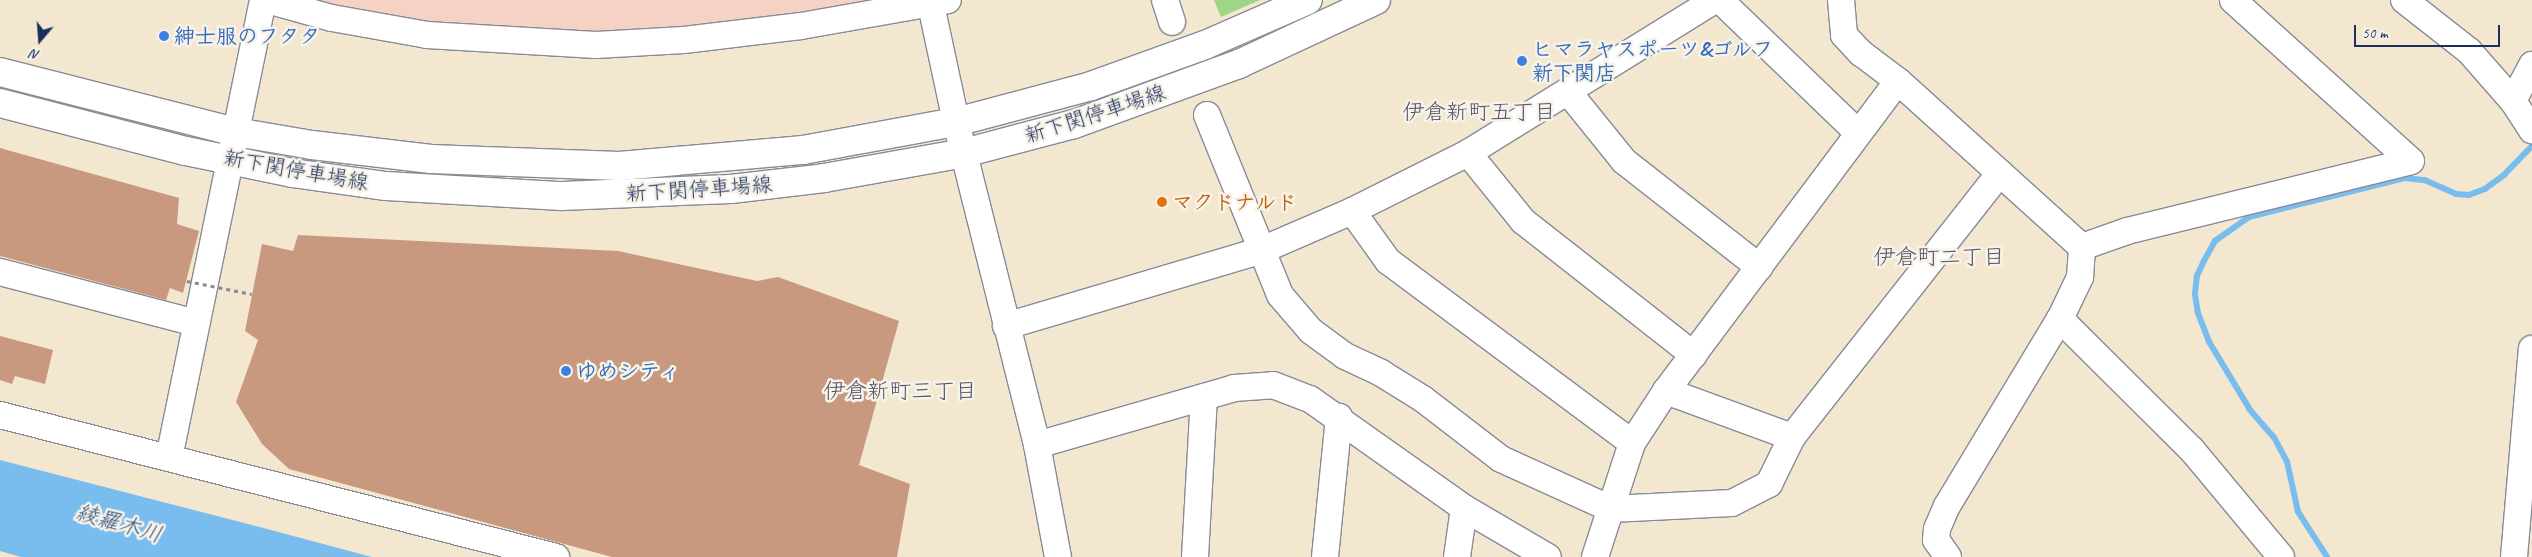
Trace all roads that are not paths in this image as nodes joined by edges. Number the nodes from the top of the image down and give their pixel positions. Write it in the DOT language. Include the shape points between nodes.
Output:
graph roads {
  1 [pos="262,0"];
  2 [pos="267,0"];
  3 [pos="1308,0"];
  4 [pos="1376,0"];
  5 [pos="1715,0"];
  6 [pos="1720,0"];
  7 [pos="1841,0"];
  8 [pos="2233,0"];
  9 [pos="2404,0"];
  10 [pos="940,3"];
  11 [pos="2532,65"];
  12 [pos="0,72"];
  13 [pos="1898,81"];
  14 [pos="1569,93"];
  15 [pos="2514,101"];
  16 [pos="0,103"];
  17 [pos="1207,115"];
  18 [pos="956,122"];
  19 [pos="2532,129"];
  20 [pos="236,132"];
  21 [pos="1858,134"];
  22 [pos="964,153"];
  23 [pos="1468,153"];
  24 [pos="230,160"];
  25 [pos="2000,173"];
  26 [pos="1352,211"];
  27 [pos="2082,247"];
  28 [pos="1262,250"];
  29 [pos="1760,267"];
  30 [pos="0,272"];
  31 [pos="2060,319"];
  32 [pos="196,323"];
  33 [pos="1006,326"];
  34 [pos="2532,349"];
  35 [pos="1694,355"];
  36 [pos="1666,391"];
  37 [pos="1204,397"];
  38 [pos="0,415"];
  39 [pos="1339,417"];
  40 [pos="1792,437"];
  41 [pos="1632,443"];
  42 [pos="1037,445"];
  43 [pos="169,458"];
  44 [pos="1464,508"];
  45 [pos="1611,509"];
  46 [pos="556,557"];
  47 [pos="1058,557"];
  48 [pos="1195,557"];
  49 [pos="1325,557"];
  50 [pos="1457,557"];
  51 [pos="1548,557"];
  52 [pos="1595,557"];
  53 [pos="1948,557"];
  54 [pos="2281,557"];
  55 [pos="2514,557"];
  1 -- 20 [label="street"];
  2 -- 10 [label="street" via="332,18 427,35 596,45 684,40"];
  3 -- 18 [label="main road, 新下関停車場線" via="1204,45 1091,86"];
  4 -- 22 [label="main road, 新下関停車場線" via="1238,64 1151,98 1074,124"];
  5 -- 14 [label="street"];
  6 -- 21 [label="street"];
  7 -- 13 [label="street" via="1844,35"];
  8 -- 27 [label="street" via="2411,161 2127,231"];
  9 -- 15 [label="street" via="2469,51"];
  10 -- 18 [label="street"];
  11 -- 15 [label="street"];
  12 -- 20 [label="main road, 新下関停車場線"];
  13 -- 21 [label="street"];
  13 -- 25 [label="street"];
  14 -- 23 [label="street"];
  14 -- 29 [label="street" via="1624,161"];
  15 -- 19 [label="street"];
  16 -- 24 [label="main road, 新下関停車場線"];
  17 -- 28 [label="street"];
  18 -- 20 [label="main road, 新下関停車場線" via="803,150 618,166 431,159"];
  18 -- 22 [label="street"];
  20 -- 24 [label="street"];
  21 -- 29 [label="street"];
  22 -- 24 [label="main road, 新下関停車場線" via="824,178 730,189 562,196 386,186"];
  22 -- 33 [label="street"];
  23 -- 26 [label="street"];
  23 -- 35 [label="street" via="1523,221"];
  24 -- 32 [label="street"];
  25 -- 27 [label="street"];
  25 -- 40 [label="street"];
  26 -- 28 [label="street"];
  26 -- 41 [label="street" via="1388,261"];
  27 -- 31 [label="street" via="2080,277"];
  28 -- 33 [label="street"];
  28 -- 45 [label="street" via="1280,295 1311,331 1345,356 1423,399 1501,459"];
  29 -- 35 [label="street"];
  30 -- 32 [label="street"];
  31 -- 53 [label="street" via="1947,506 1936,540"];
  31 -- 54 [label="street" via="2192,450"];
  32 -- 43 [label="street"];
  33 -- 42 [label="street"];
  34 -- 55 [label="street"];
  35 -- 36 [label="street"];
  36 -- 40 [label="street"];
  36 -- 41 [label="street"];
  37 -- 39 [label="street" via="1234,388 1273,385 1310,399"];
  37 -- 42 [label="street"];
  37 -- 48 [label="street"];
  38 -- 43 [label="street"];
  39 -- 44 [label="street"];
  39 -- 49 [label="street"];
  40 -- 45 [label="street" via="1769,484 1732,503"];
  41 -- 45 [label="street"];
  42 -- 47 [label="street"];
  43 -- 46 [label="street"];
  44 -- 50 [label="street"];
  44 -- 51 [label="street"];
  45 -- 52 [label="street"];
}
